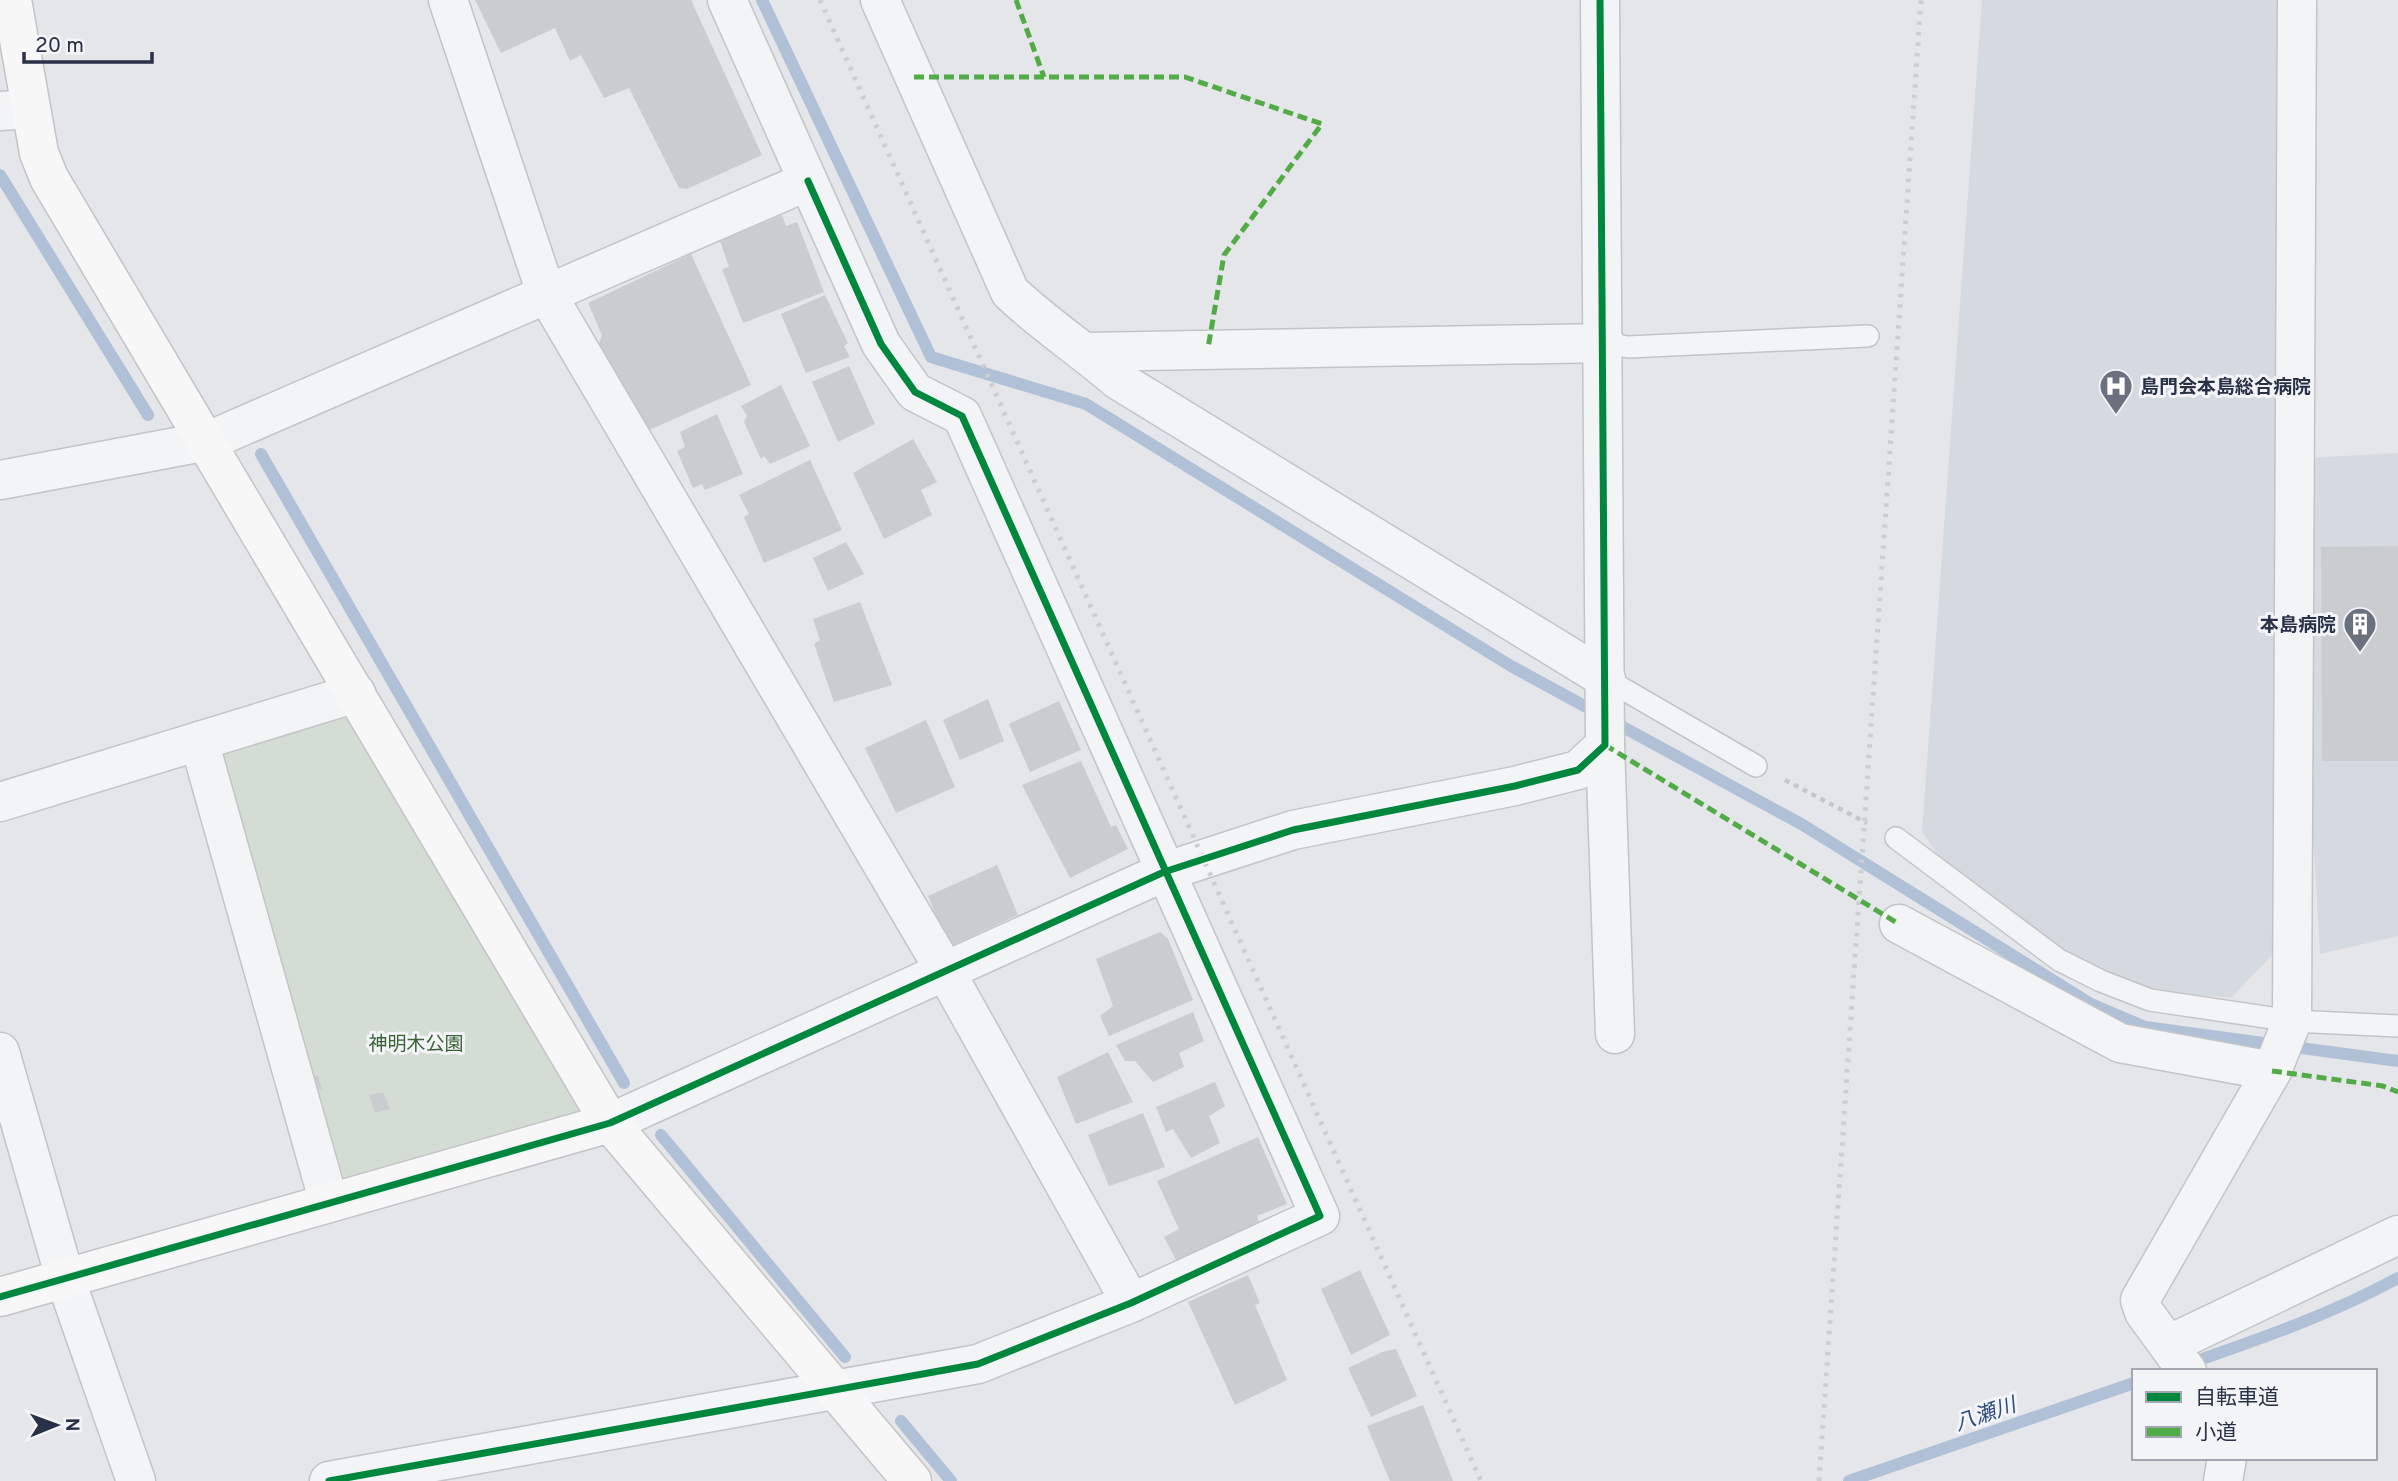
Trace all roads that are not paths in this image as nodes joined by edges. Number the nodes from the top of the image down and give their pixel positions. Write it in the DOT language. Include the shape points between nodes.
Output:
graph roads {
  1 [pos="12,0"];
  2 [pos="448,0"];
  3 [pos="727,0"];
  4 [pos="880,0"];
  5 [pos="1600,0"];
  6 [pos="2297,0"];
  7 [pos="15,110"];
  8 [pos="808,181"];
  9 [pos="546,293"];
  10 [pos="1868,336"];
  11 [pos="1605,343"];
  12 [pos="1086,352"];
  13 [pos="208,441"];
  14 [pos="0,480"];
  15 [pos="1606,682"];
  16 [pos="356,692"];
  17 [pos="199,741"];
  18 [pos="1604,743"];
  19 [pos="1756,765"];
  20 [pos="0,802"];
  21 [pos="1896,838"];
  22 [pos="1164,872"];
  23 [pos="1899,925"];
  24 [pos="944,969"];
  25 [pos="2291,1025"];
  26 [pos="2398,1026"];
  27 [pos="1615,1034"];
  28 [pos="0,1052"];
  29 [pos="2272,1071"];
  30 [pos="610,1123"];
  31 [pos="329,1203"];
  32 [pos="2398,1235"];
  33 [pos="65,1278"];
  34 [pos="0,1297"];
  35 [pos="1131,1303"];
  36 [pos="2179,1357"];
  37 [pos="835,1389"];
  38 [pos="136,1481"];
  39 [pos="329,1481"];
  40 [pos="912,1481"];
  1 -- 7 [label="street"];
  2 -- 9 [label="street"];
  3 -- 8 [label="street"];
  4 -- 12 [label="street" via="1010,292 1048,328"];
  5 -- 11 [label="street"];
  6 -- 25 [label="street"];
  7 -- 13 [label="street" via="49,178"];
  8 -- 9 [label="street"];
  8 -- 22 [label="street" via="881,344 915,392 962,416"];
  9 -- 13 [label="street"];
  9 -- 24 [label="street"];
  10 -- 11 [label="lane" via="1628,347"];
  11 -- 12 [label="street"];
  11 -- 15 [label="street"];
  12 -- 15 [label="street" via="1118,380"];
  13 -- 14 [label="street"];
  13 -- 16 [label="street"];
  15 -- 18 [label="street"];
  15 -- 19 [label="lane"];
  16 -- 17 [label="street"];
  16 -- 30 [label="street"];
  17 -- 20 [label="street"];
  17 -- 31 [label="street"];
  18 -- 22 [label="street" via="1578,770 1293,830"];
  18 -- 27 [label="street"];
  21 -- 25 [label="lane" via="2059,960 2101,981 2150,1000"];
  22 -- 24 [label="street"];
  22 -- 35 [label="street" via="1320,1216"];
  23 -- 29 [label="street" via="2120,1043"];
  24 -- 30 [label="street"];
  24 -- 35 [label="street"];
  25 -- 26 [label="lane"];
  25 -- 29 [label="street"];
  28 -- 33 [label="street"];
  29 -- 36 [label="street" via="2140,1300"];
  30 -- 31 [label="street"];
  30 -- 37 [label="street"];
  31 -- 33 [label="street"];
  32 -- 36 [label="street"];
  33 -- 34 [label="street"];
  33 -- 38 [label="street"];
  35 -- 37 [label="street" via="978,1364"];
  37 -- 39 [label="street"];
  37 -- 40 [label="street"];
}
